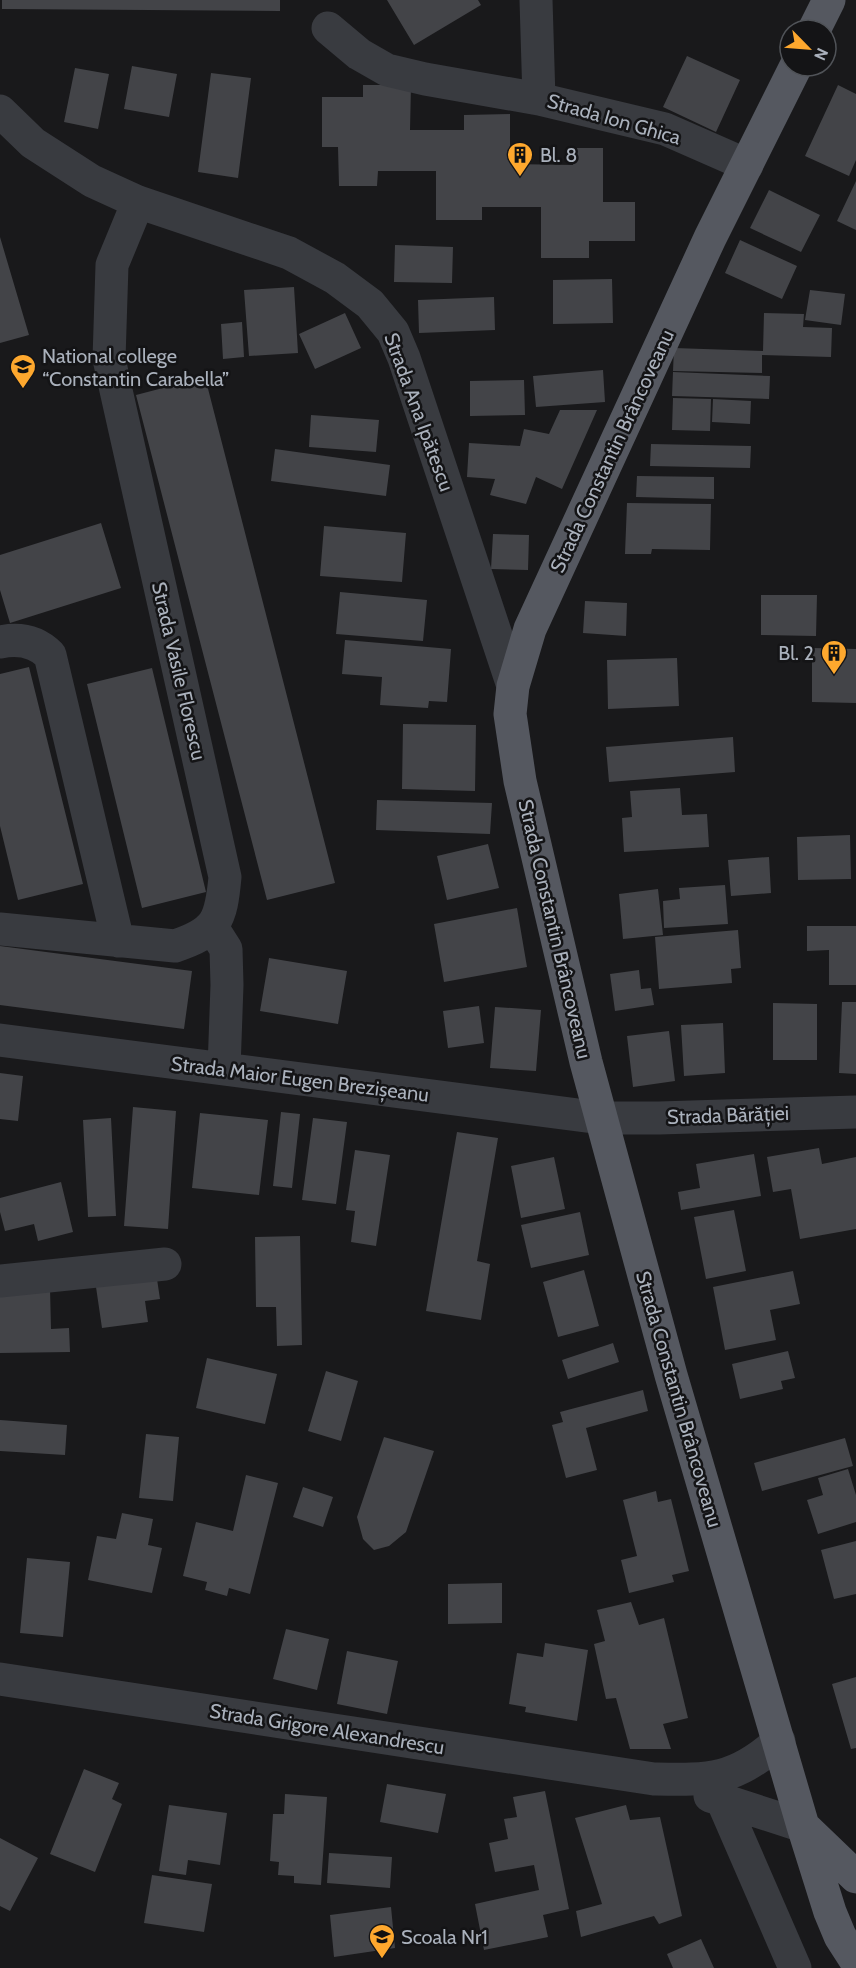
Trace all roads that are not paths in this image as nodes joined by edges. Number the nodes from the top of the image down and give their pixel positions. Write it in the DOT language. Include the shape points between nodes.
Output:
graph roads {
  1 [pos="536,0"];
  2 [pos="829,0"];
  3 [pos="820,18"];
  4 [pos="328,28"];
  5 [pos="789,78"];
  6 [pos="539,99"];
  7 [pos="0,111"];
  8 [pos="747,165"];
  9 [pos="138,202"];
  10 [pos="0,642"];
  11 [pos="513,686"];
  12 [pos="1,926"];
  13 [pos="212,927"];
  14 [pos="118,941"];
  15 [pos="0,1040"];
  16 [pos="224,1069"];
  17 [pos="856,1112"];
  18 [pos="601,1118"];
  19 [pos="165,1264"];
  20 [pos="0,1281"];
  21 [pos="0,1678"];
  22 [pos="779,1741"];
  23 [pos="654,1779"];
  24 [pos="722,1800"];
  25 [pos="803,1826"];
  26 [pos="856,1877"];
  27 [pos="856,1961"];
  28 [pos="795,1968"];
  1 -- 6 [label="street, Strada Ion Ghica"];
  2 -- 3 [label="main road"];
  4 -- 6 [label="street" via="358,54 387,69"];
  5 -- 8 [label="main road, Strada Constantin Brâncoveanu"];
  6 -- 8 [label="street, Strada Ion Ghica" via="665,129"];
  7 -- 9 [label="street, Strada Ana Ipătescu" via="33,143 92,181"];
  8 -- 11 [label="main road, Strada Constantin Brâncoveanu" via="530,629"];
  9 -- 11 [label="street, Strada Ana Ipătescu" via="290,254 335,278 370,304 393,332"];
  9 -- 13 [label="street, Strada Vasile Florescu" via="112,265 109,359 225,877 223,904"];
  10 -- 14 [label="street" via="14,639 32,643 50,655"];
  11 -- 18 [label="main road, Strada Constantin Brâncoveanu" via="510,714 520,781"];
  12 -- 14 [label="street"];
  13 -- 14 [label="street" via="196,939 175,946"];
  13 -- 16 [label="street" via="226,949"];
  15 -- 16 [label="street, Strada Maior Eugen Brezișeanu"];
  16 -- 18 [label="street, Strada Maior Eugen Brezișeanu"];
  17 -- 18 [label="street, Strada Bărăției"];
  18 -- 22 [label="main road, Strada Constantin Brâncoveanu" via="671,1375"];
  19 -- 20 [label="street"];
  21 -- 23 [label="street, Strada Grigore Alexandrescu"];
  22 -- 23 [label="street, Strada Grigore Alexandrescu" via="733,1773 703,1780"];
  22 -- 25 [label="main road, Strada Constantin Brâncoveanu"];
  23 -- 24 [label="street, Strada Grigore Alexandrescu"];
  24 -- 25 [label="street, Strada Grigore Alexandrescu"];
  24 -- 28 [label="street"];
  25 -- 26 [label="main road"];
  25 -- 27 [label="main road, Strada Constantin Brâncoveanu" via="830,1912"];
}
